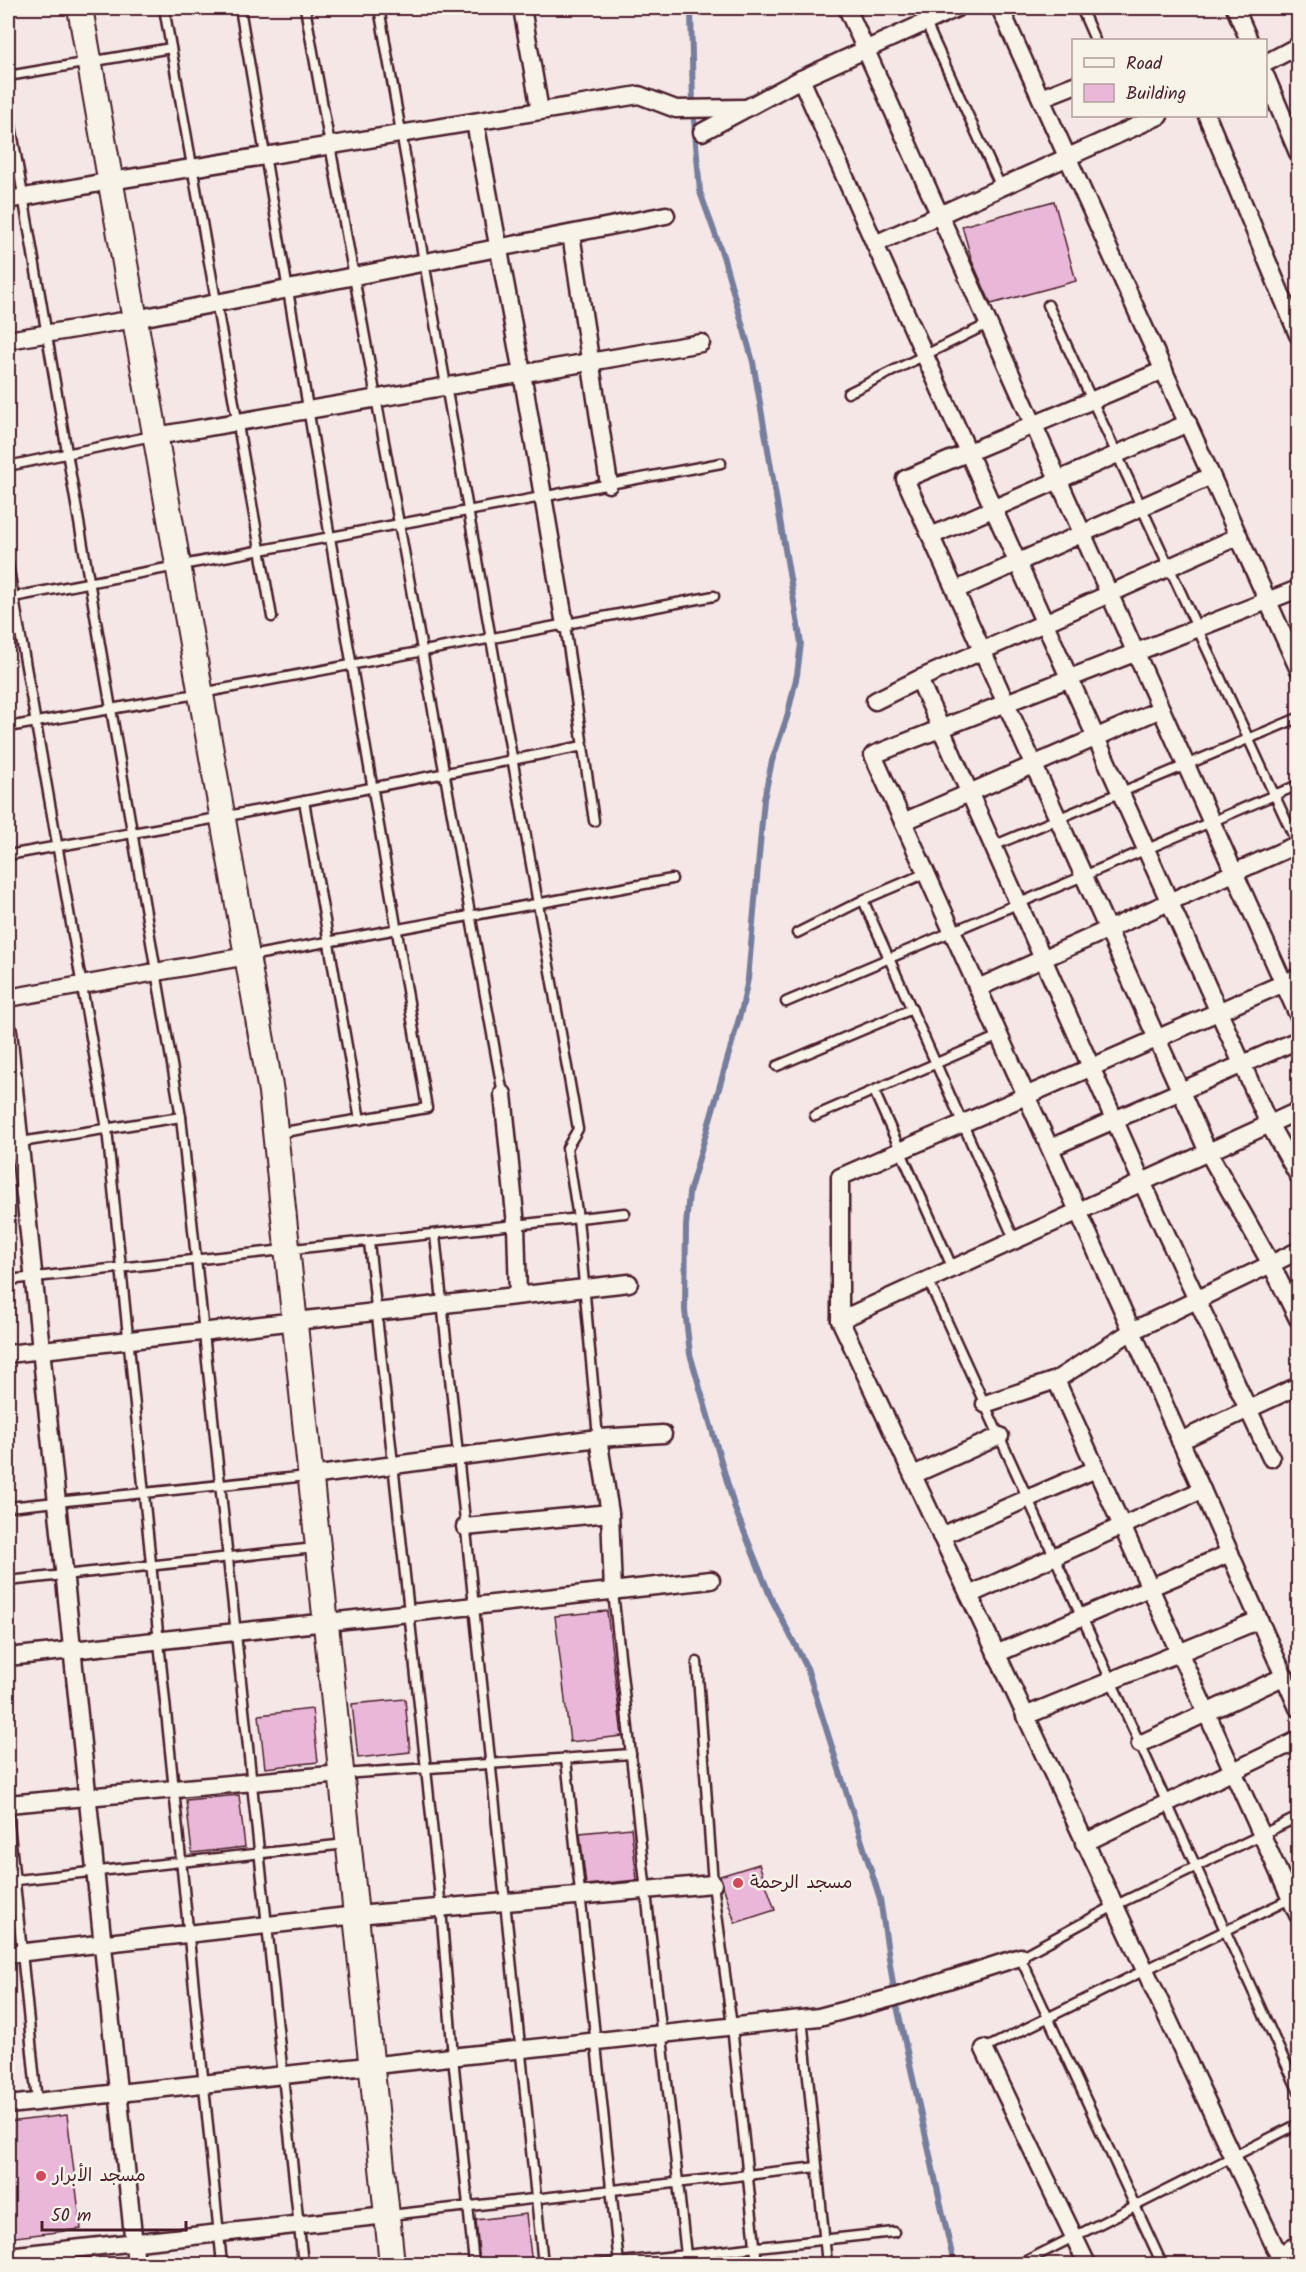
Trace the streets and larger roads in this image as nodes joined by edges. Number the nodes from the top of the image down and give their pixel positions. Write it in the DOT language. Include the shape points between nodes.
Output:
graph roads {
  1 [pos="81,8"];
  2 [pos="522,8"];
  3 [pos="847,8"];
  4 [pos="957,8"];
  5 [pos="1000,8"];
  6 [pos="1235,8"];
  7 [pos="922,15"];
  8 [pos="1250,39"];
  9 [pos="1299,46"];
  10 [pos="866,50"];
  11 [pos="1267,62"];
  12 [pos="801,79"];
  13 [pos="1267,79"];
  14 [pos="1072,85"];
  15 [pos="1041,98"];
  16 [pos="745,108"];
  17 [pos="540,111"];
  18 [pos="1157,117"];
  19 [pos="1208,117"];
  20 [pos="475,122"];
  21 [pos="702,132"];
  22 [pos="1299,153"];
  23 [pos="1068,158"];
  24 [pos="111,181"];
  25 [pos="15,199"];
  26 [pos="666,215"];
  27 [pos="940,215"];
  28 [pos="571,234"];
  29 [pos="874,244"];
  30 [pos="498,248"];
  31 [pos="1295,317"];
  32 [pos="135,319"];
  33 [pos="1299,335"];
  34 [pos="8,340"];
  35 [pos="701,343"];
  36 [pos="592,362"];
  37 [pos="1164,370"];
  38 [pos="522,373"];
  39 [pos="1188,423"];
  40 [pos="1034,424"];
  41 [pos="156,435"];
  42 [pos="968,452"];
  43 [pos="1211,476"];
  44 [pos="1058,480"];
  45 [pos="609,484"];
  46 [pos="993,508"];
  47 [pos="1083,534"];
  48 [pos="931,536"];
  49 [pos="1239,536"];
  50 [pos="1017,562"];
  51 [pos="956,590"];
  52 [pos="1299,590"];
  53 [pos="1110,594"];
  54 [pos="1269,603"];
  55 [pos="1044,623"];
  56 [pos="564,625"];
  57 [pos="983,650"];
  58 [pos="1137,653"];
  59 [pos="1299,668"];
  60 [pos="920,679"];
  61 [pos="1070,679"];
  62 [pos="875,701"];
  63 [pos="1006,704"];
  64 [pos="1161,709"];
  65 [pos="941,729"];
  66 [pos="1096,738"];
  67 [pos="1034,765"];
  68 [pos="970,793"];
  69 [pos="903,822"];
  70 [pos="1298,845"];
  71 [pos="1235,873"];
  72 [pos="1170,902"];
  73 [pos="1108,930"];
  74 [pos="247,956"];
  75 [pos="1043,959"];
  76 [pos="1291,980"];
  77 [pos="978,988"];
  78 [pos="8,998"];
  79 [pos="1219,1012"];
  80 [pos="1299,1015"];
  81 [pos="8,1031"];
  82 [pos="1157,1039"];
  83 [pos="1299,1040"];
  84 [pos="1242,1064"];
  85 [pos="1091,1068"];
  86 [pos="1180,1091"];
  87 [pos="503,1094"];
  88 [pos="1026,1096"];
  89 [pos="1299,1111"];
  90 [pos="1114,1119"];
  91 [pos="1269,1124"];
  92 [pos="13,1143"];
  93 [pos="1050,1148"];
  94 [pos="1208,1152"];
  95 [pos="1299,1175"];
  96 [pos="1142,1182"];
  97 [pos="1078,1212"];
  98 [pos="1299,1251"];
  99 [pos="1271,1264"];
  100 [pos="628,1283"];
  101 [pos="518,1295"];
  102 [pos="1197,1298"];
  103 [pos="1299,1319"];
  104 [pos="840,1320"];
  105 [pos="295,1321"];
  106 [pos="1132,1331"];
  107 [pos="41,1350"];
  108 [pos="8,1354"];
  109 [pos="1056,1380"];
  110 [pos="1299,1386"];
  111 [pos="985,1404"];
  112 [pos="1249,1410"];
  113 [pos="663,1434"];
  114 [pos="1000,1436"];
  115 [pos="598,1438"];
  116 [pos="1180,1442"];
  117 [pos="1271,1458"];
  118 [pos="1096,1468"];
  119 [pos="913,1475"];
  120 [pos="311,1476"];
  121 [pos="1202,1490"];
  122 [pos="610,1514"];
  123 [pos="1122,1526"];
  124 [pos="465,1527"];
  125 [pos="941,1536"];
  126 [pos="1230,1553"];
  127 [pos="711,1580"];
  128 [pos="1150,1587"];
  129 [pos="613,1592"];
  130 [pos="969,1595"];
  131 [pos="1259,1620"];
  132 [pos="326,1623"];
  133 [pos="72,1650"];
  134 [pos="1180,1653"];
  135 [pos="996,1654"];
  136 [pos="8,1657"];
  137 [pos="1284,1676"];
  138 [pos="1299,1708"];
  139 [pos="1207,1713"];
  140 [pos="1025,1716"];
  141 [pos="1299,1740"];
  142 [pos="1140,1744"];
  143 [pos="1234,1771"];
  144 [pos="342,1774"];
  145 [pos="87,1797"];
  146 [pos="8,1804"];
  147 [pos="1084,1843"];
  148 [pos="713,1884"];
  149 [pos="1295,1897"];
  150 [pos="357,1915"];
  151 [pos="1299,1915"];
  152 [pos="102,1944"];
  153 [pos="15,1954"];
  154 [pos="1020,1957"];
  155 [pos="984,2049"];
  156 [pos="372,2065"];
  157 [pos="118,2093"];
  158 [pos="8,2105"];
  159 [pos="387,2216"];
  160 [pos="133,2242"];
  161 [pos="1299,2245"];
  162 [pos="8,2256"];
  163 [pos="54,2258"];
  164 [pos="1280,2260"];
  165 [pos="135,2265"];
  166 [pos="392,2265"];
  167 [pos="1087,2265"];
  1 -- 24 [label="street"];
  2 -- 17 [label="street"];
  3 -- 10 [label="street"];
  4 -- 7 [label="street"];
  5 -- 15 [label="street"];
  6 -- 8 [label="street"];
  7 -- 10 [label="street"];
  9 -- 11 [label="street"];
  10 -- 12 [label="street"];
  10 -- 27 [label="street"];
  12 -- 16 [label="street"];
  12 -- 29 [label="street"];
  13 -- 22 [label="street"];
  14 -- 15 [label="street"];
  15 -- 23 [label="street"];
  16 -- 17 [label="street" via="676,109 639,94"];
  16 -- 21 [label="street"];
  17 -- 20 [label="street"];
  18 -- 23 [label="street"];
  19 -- 31 [label="street"];
  20 -- 24 [label="street"];
  20 -- 30 [label="street"];
  23 -- 27 [label="street"];
  23 -- 37 [label="street"];
  24 -- 25 [label="street"];
  24 -- 32 [label="street"];
  26 -- 28 [label="street"];
  27 -- 29 [label="street"];
  27 -- 40 [label="street"];
  28 -- 30 [label="street"];
  28 -- 36 [label="street"];
  29 -- 42 [label="street"];
  30 -- 32 [label="street"];
  30 -- 38 [label="street"];
  31 -- 33 [label="street"];
  32 -- 34 [label="street"];
  32 -- 41 [label="street"];
  35 -- 36 [label="street"];
  36 -- 38 [label="street"];
  36 -- 45 [label="street"];
  37 -- 39 [label="street"];
  37 -- 40 [label="street"];
  38 -- 41 [label="street"];
  38 -- 56 [label="street"];
  39 -- 43 [label="street"];
  39 -- 44 [label="street"];
  40 -- 42 [label="street"];
  40 -- 44 [label="street"];
  41 -- 74 [label="street"];
  42 -- 46 [label="street"];
  42 -- 48 [label="street" via="905,478"];
  43 -- 47 [label="street"];
  43 -- 49 [label="street"];
  44 -- 46 [label="street"];
  44 -- 47 [label="street"];
  46 -- 48 [label="street"];
  46 -- 50 [label="street"];
  47 -- 50 [label="street"];
  47 -- 53 [label="street"];
  48 -- 51 [label="street"];
  49 -- 53 [label="street"];
  49 -- 54 [label="street"];
  50 -- 51 [label="street"];
  50 -- 55 [label="street"];
  51 -- 57 [label="street"];
  52 -- 54 [label="street"];
  53 -- 55 [label="street"];
  53 -- 58 [label="street"];
  54 -- 58 [label="street"];
  54 -- 59 [label="street"];
  55 -- 57 [label="street"];
  55 -- 61 [label="street"];
  57 -- 60 [label="street"];
  57 -- 63 [label="street"];
  58 -- 61 [label="street"];
  58 -- 64 [label="street"];
  60 -- 62 [label="street"];
  60 -- 65 [label="street"];
  61 -- 63 [label="street"];
  61 -- 66 [label="street"];
  63 -- 65 [label="street"];
  63 -- 67 [label="street"];
  64 -- 66 [label="street"];
  64 -- 71 [label="street"];
  65 -- 68 [label="street"];
  65 -- 69 [label="street" via="873,755"];
  66 -- 67 [label="street"];
  66 -- 72 [label="street"];
  67 -- 68 [label="street"];
  67 -- 73 [label="street"];
  68 -- 69 [label="street"];
  68 -- 75 [label="street"];
  69 -- 77 [label="street"];
  70 -- 71 [label="street"];
  71 -- 72 [label="street"];
  71 -- 76 [label="street"];
  72 -- 73 [label="street"];
  72 -- 79 [label="street"];
  73 -- 75 [label="street"];
  73 -- 82 [label="street"];
  74 -- 78 [label="street"];
  74 -- 105 [label="street" via="271,1092"];
  75 -- 77 [label="street"];
  75 -- 85 [label="street"];
  76 -- 79 [label="street"];
  76 -- 80 [label="street"];
  77 -- 88 [label="street"];
  79 -- 82 [label="street"];
  79 -- 84 [label="street"];
  81 -- 92 [label="street"];
  82 -- 85 [label="street"];
  82 -- 86 [label="street"];
  83 -- 84 [label="street"];
  84 -- 86 [label="street"];
  84 -- 91 [label="street"];
  85 -- 88 [label="street"];
  85 -- 90 [label="street"];
  86 -- 90 [label="street"];
  86 -- 94 [label="street"];
  87 -- 101 [label="street" via="516,1225"];
  88 -- 93 [label="street"];
  88 -- 104 [label="street" via="840,1178"];
  89 -- 91 [label="street"];
  90 -- 93 [label="street"];
  90 -- 96 [label="street"];
  91 -- 94 [label="street"];
  91 -- 95 [label="street"];
  92 -- 107 [label="street"];
  93 -- 97 [label="street"];
  94 -- 96 [label="street"];
  94 -- 99 [label="street"];
  96 -- 97 [label="street"];
  96 -- 102 [label="street"];
  97 -- 104 [label="street"];
  97 -- 106 [label="street"];
  98 -- 99 [label="street"];
  99 -- 102 [label="street"];
  99 -- 103 [label="street"];
  100 -- 101 [label="street"];
  101 -- 105 [label="street"];
  102 -- 106 [label="street"];
  102 -- 112 [label="street"];
  104 -- 119 [label="street"];
  105 -- 107 [label="street"];
  105 -- 120 [label="street"];
  106 -- 109 [label="street"];
  106 -- 116 [label="street"];
  107 -- 108 [label="street"];
  107 -- 133 [label="street"];
  109 -- 111 [label="street"];
  109 -- 118 [label="street"];
  110 -- 112 [label="street"];
  112 -- 116 [label="street"];
  112 -- 117 [label="street"];
  113 -- 115 [label="street"];
  114 -- 119 [label="street"];
  115 -- 120 [label="street"];
  115 -- 122 [label="street"];
  116 -- 121 [label="street"];
  118 -- 123 [label="street"];
  118 -- 125 [label="street"];
  119 -- 125 [label="street"];
  120 -- 132 [label="street"];
  121 -- 123 [label="street"];
  121 -- 126 [label="street"];
  122 -- 124 [label="street"];
  122 -- 129 [label="street"];
  123 -- 128 [label="street"];
  123 -- 130 [label="street"];
  125 -- 130 [label="street"];
  126 -- 128 [label="street"];
  126 -- 131 [label="street"];
  127 -- 129 [label="street"];
  128 -- 134 [label="street"];
  128 -- 135 [label="street"];
  129 -- 132 [label="street"];
  130 -- 135 [label="street"];
  131 -- 134 [label="street"];
  131 -- 137 [label="street"];
  132 -- 133 [label="street"];
  132 -- 144 [label="street"];
  133 -- 136 [label="street"];
  133 -- 145 [label="street"];
  134 -- 139 [label="street"];
  134 -- 140 [label="street"];
  135 -- 140 [label="street"];
  137 -- 138 [label="street"];
  137 -- 139 [label="street"];
  139 -- 142 [label="street"];
  139 -- 143 [label="street"];
  140 -- 147 [label="street"];
  141 -- 143 [label="street"];
  143 -- 147 [label="street"];
  143 -- 149 [label="street"];
  144 -- 145 [label="street"];
  144 -- 150 [label="street"];
  145 -- 146 [label="street"];
  145 -- 152 [label="street"];
  147 -- 164 [label="street"];
  148 -- 150 [label="street"];
  149 -- 151 [label="street"];
  150 -- 152 [label="street"];
  150 -- 156 [label="street"];
  152 -- 153 [label="street"];
  152 -- 157 [label="street"];
  154 -- 156 [label="street" via="819,2017"];
  155 -- 167 [label="street"];
  156 -- 157 [label="street"];
  156 -- 159 [label="street"];
  157 -- 158 [label="street"];
  157 -- 160 [label="street"];
  159 -- 160 [label="street"];
  159 -- 166 [label="street"];
  160 -- 163 [label="street"];
  160 -- 165 [label="street"];
  161 -- 164 [label="street"];
  162 -- 163 [label="street"];
}
